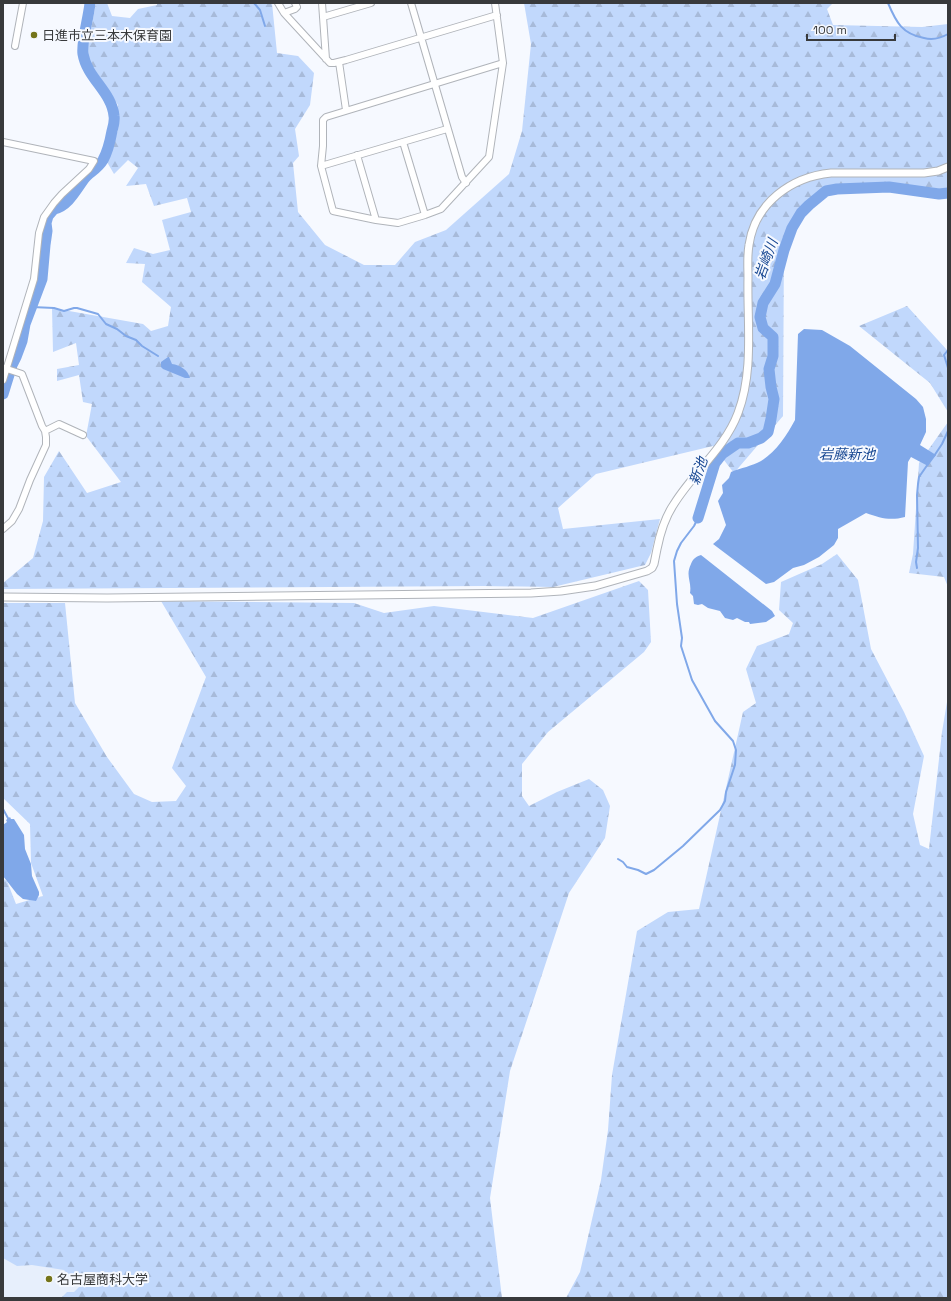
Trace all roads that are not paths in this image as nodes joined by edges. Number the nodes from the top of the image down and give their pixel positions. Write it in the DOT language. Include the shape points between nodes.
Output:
graph roads {
  1 [pos="23,3"];
  2 [pos="278,3"];
  3 [pos="295,3"];
  4 [pos="322,3"];
  5 [pos="371,3"];
  6 [pos="411,3"];
  7 [pos="495,3"];
  8 [pos="284,13"];
  9 [pos="497,15"];
  10 [pos="324,17"];
  11 [pos="421,37"];
  12 [pos="15,46"];
  13 [pos="326,58"];
  14 [pos="340,62"];
  15 [pos="503,63"];
  16 [pos="434,84"];
  17 [pos="346,110"];
  18 [pos="447,129"];
  19 [pos="3,142"];
  20 [pos="403,142"];
  21 [pos="358,155"];
  22 [pos="321,166"];
  23 [pos="948,167"];
  24 [pos="466,183"];
  25 [pos="425,215"];
  26 [pos="376,220"];
  27 [pos="5,368"];
  28 [pos="3,380"];
  29 [pos="45,431"];
  30 [pos="83,435"];
  31 [pos="3,529"];
  32 [pos="3,597"];
  1 -- 12 [label="street"];
  2 -- 8 [label="street"];
  3 -- 8 [label="street" via="296,9"];
  4 -- 10 [label="street"];
  5 -- 10 [label="street"];
  6 -- 11 [label="street"];
  7 -- 9 [label="street"];
  8 -- 13 [label="street"];
  9 -- 11 [label="street"];
  9 -- 15 [label="street"];
  10 -- 13 [label="street"];
  11 -- 14 [label="street"];
  11 -- 16 [label="street"];
  13 -- 14 [label="street" via="330,63"];
  14 -- 17 [label="street"];
  15 -- 16 [label="street"];
  15 -- 24 [label="street" via="489,158"];
  16 -- 17 [label="street"];
  16 -- 18 [label="street"];
  17 -- 22 [label="street" via="323,120"];
  18 -- 20 [label="street"];
  18 -- 24 [label="street"];
  19 -- 27 [label="street" via="94,161 44,217 39,233 34,279"];
  20 -- 21 [label="street"];
  20 -- 25 [label="street"];
  21 -- 22 [label="street"];
  21 -- 26 [label="street"];
  22 -- 26 [label="street" via="333,211"];
  23 -- 32 [label="street" via="924,173 831,173 811,176 781,191 761,212 749,244 748,372 742,403 728,433 673,505 662,529 654,564 647,571 595,586 531,593"];
  24 -- 25 [label="street" via="442,209"];
  25 -- 26 [label="street" via="398,223"];
  27 -- 28 [label="street"];
  27 -- 29 [label="street" via="22,374"];
  29 -- 30 [label="street" via="59,424"];
  29 -- 31 [label="street" via="46,445 19,509 12,521"];
}
